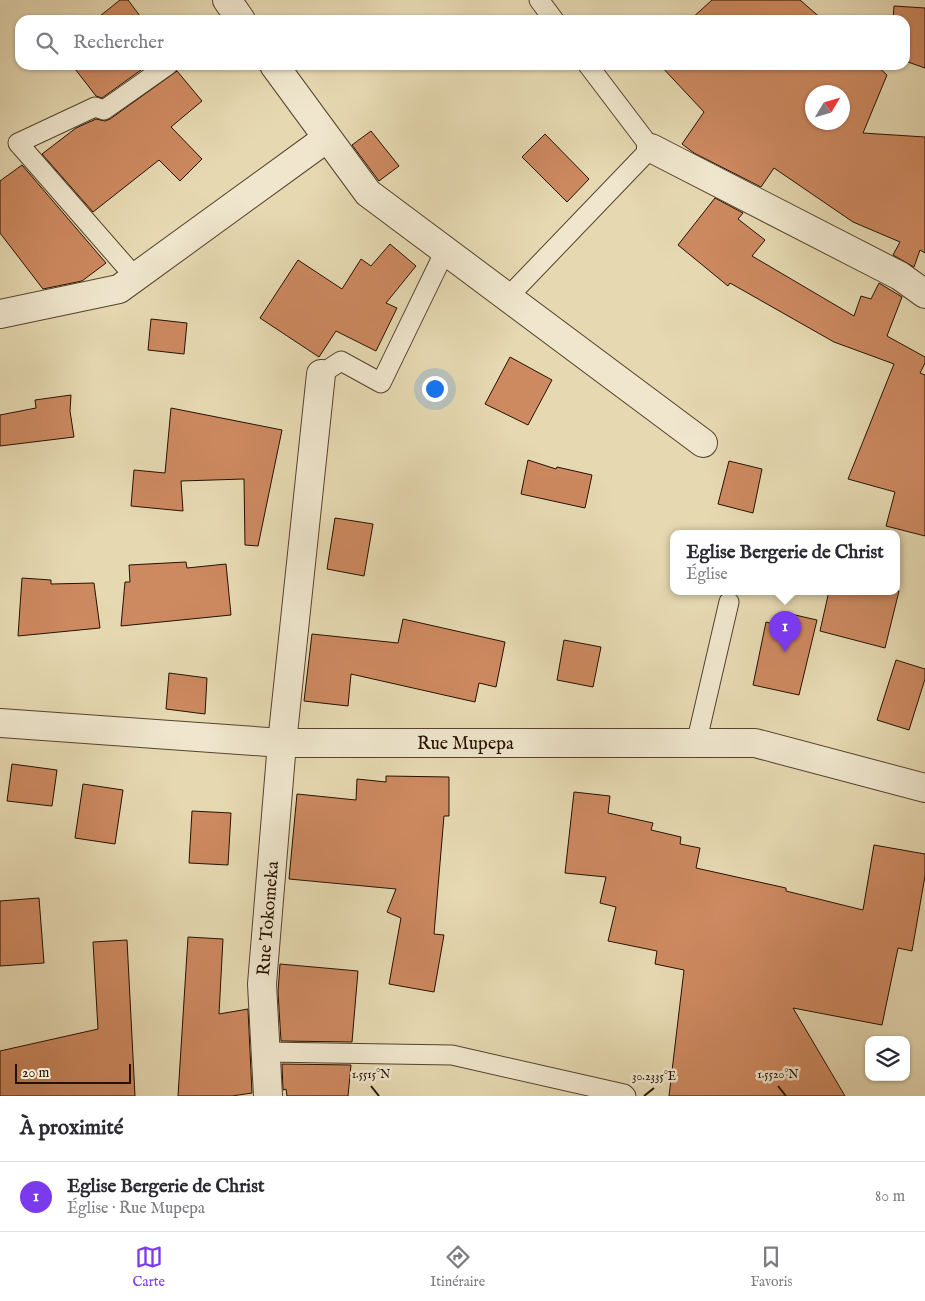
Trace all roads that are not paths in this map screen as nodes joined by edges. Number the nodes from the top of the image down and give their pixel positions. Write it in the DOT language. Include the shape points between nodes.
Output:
graph roads {
  1 [pos="539,0"];
  2 [pos="550,15"];
  3 [pos="161,70"];
  4 [pos="278,70"];
  5 [pos="592,70"];
  6 [pos="327,138"];
  7 [pos="651,148"];
  8 [pos="445,251"];
  9 [pos="135,277"];
  10 [pos="925,294"];
  11 [pos="508,297"];
  12 [pos="0,314"];
  13 [pos="321,374"];
  14 [pos="703,443"];
  15 [pos="730,602"];
  16 [pos="0,723"];
  17 [pos="282,743"];
  18 [pos="696,744"];
  19 [pos="925,788"];
  20 [pos="266,1052"];
  21 [pos="268,1096"];
  22 [pos="626,1096"];
  1 -- 2 [label="lane"];
  3 -- 9 [label="lane" via="104,110 95,108 18,143"];
  4 -- 6 [label="street"];
  5 -- 7 [label="lane"];
  6 -- 8 [label="street" via="368,193"];
  6 -- 9 [label="street"];
  7 -- 10 [label="street" via="900,276"];
  7 -- 11 [label="lane"];
  8 -- 11 [label="street"];
  8 -- 13 [label="lane" via="381,383 341,361"];
  9 -- 12 [label="street" via="119,289"];
  11 -- 14 [label="street"];
  13 -- 17 [label="street, Rue Tokomeka"];
  15 -- 18 [label="lane"];
  16 -- 17 [label="street, Rue Mupepa"];
  17 -- 18 [label="street, Rue Mupepa"];
  17 -- 20 [label="street, Rue Tokomeka" via="262,984"];
  18 -- 19 [label="street, Rue Mupepa" via="755,744"];
  20 -- 21 [label="street, Rue Tokomeka"];
  20 -- 22 [label="lane" via="452,1055"];
}
